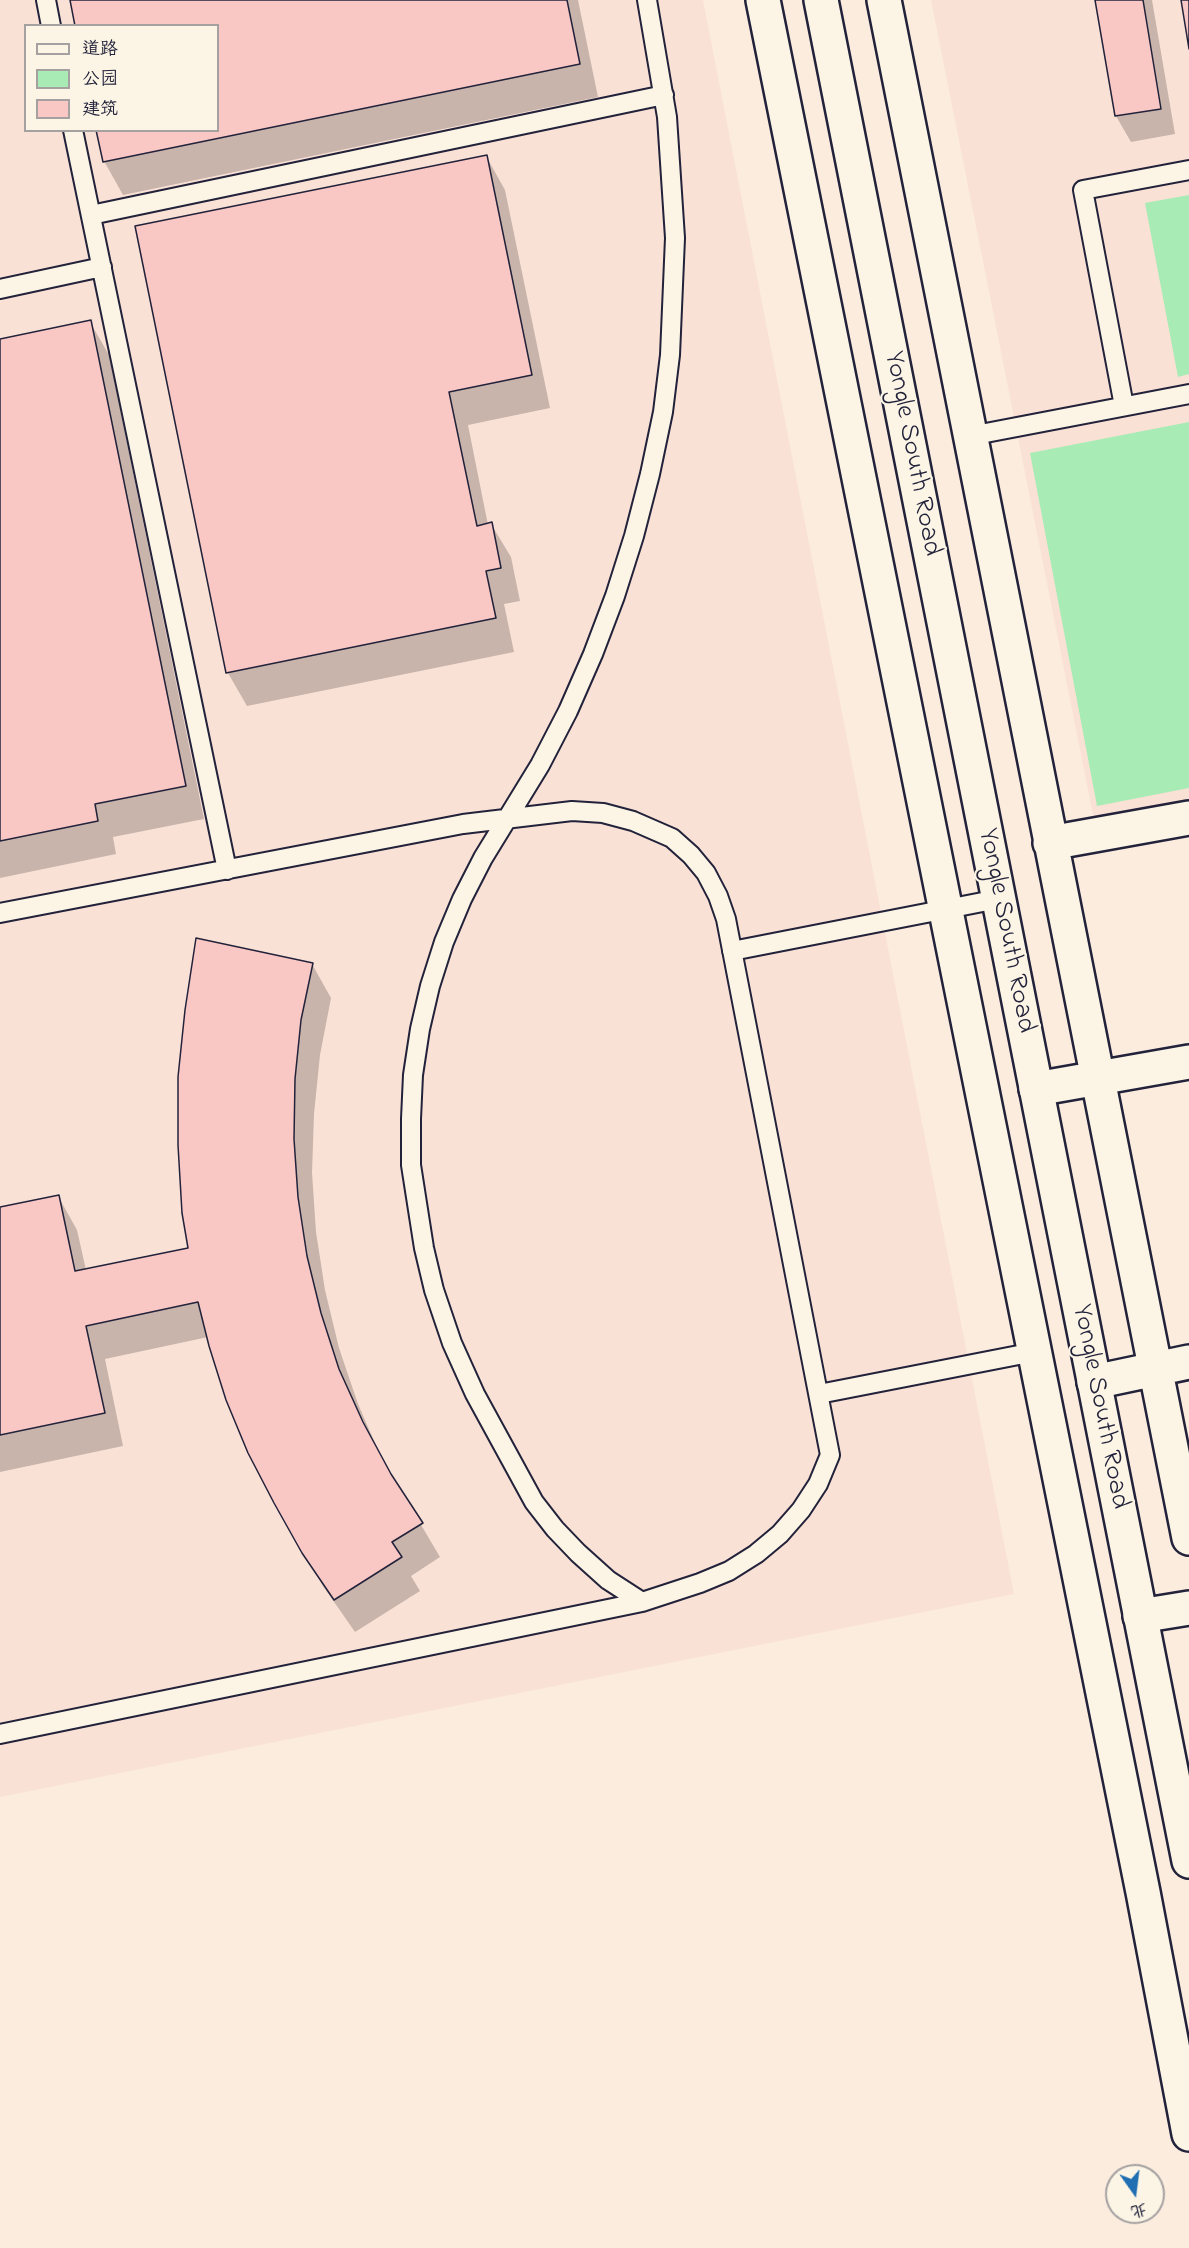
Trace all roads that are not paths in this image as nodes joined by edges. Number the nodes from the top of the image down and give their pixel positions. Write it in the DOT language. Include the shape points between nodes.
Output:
graph roads {
  1 [pos="46,0"];
  2 [pos="647,0"];
  3 [pos="763,0"];
  4 [pos="821,0"];
  5 [pos="884,0"];
  6 [pos="51,24"];
  7 [pos="664,95"];
  8 [pos="73,132"];
  9 [pos="1189,170"];
  10 [pos="91,215"];
  11 [pos="102,267"];
  12 [pos="0,289"];
  13 [pos="1189,394"];
  14 [pos="1124,406"];
  15 [pos="970,436"];
  16 [pos="1189,818"];
  17 [pos="508,819"];
  18 [pos="1050,843"];
  19 [pos="227,870"];
  20 [pos="999,899"];
  21 [pos="945,909"];
  22 [pos="0,913"];
  23 [pos="732,951"];
  24 [pos="1189,1062"];
  25 [pos="1097,1078"];
  26 [pos="1036,1089"];
  27 [pos="1034,1352"];
  28 [pos="1189,1362"];
  29 [pos="1155,1369"];
  30 [pos="1094,1382"];
  31 [pos="819,1394"];
  32 [pos="1189,1538"];
  33 [pos="642,1602"];
  34 [pos="1189,1608"];
  35 [pos="1140,1616"];
  36 [pos="0,1734"];
  37 [pos="1189,1857"];
  38 [pos="1189,2134"];
  1 -- 6 [label="lane"];
  2 -- 7 [label="lane"];
  3 -- 21 [label="street"];
  4 -- 20 [label="street, Yongle South Road"];
  5 -- 15 [label="street"];
  7 -- 10 [label="lane"];
  7 -- 17 [label="lane" via="675,238 670,355 650,474 618,586 593,654 554,738"];
  8 -- 10 [label="lane"];
  9 -- 14 [label="lane" via="1083,190"];
  10 -- 11 [label="lane"];
  11 -- 12 [label="lane"];
  11 -- 19 [label="lane"];
  13 -- 14 [label="lane"];
  14 -- 15 [label="lane"];
  15 -- 18 [label="street"];
  16 -- 18 [label="street"];
  17 -- 19 [label="lane" via="463,824"];
  17 -- 23 [label="lane" via="572,811 603,813 633,820 672,838 706,873 718,896"];
  17 -- 33 [label="lane" via="462,899 437,964 420,1029 413,1075 411,1165 424,1248 452,1343 534,1502 578,1553 608,1580"];
  18 -- 25 [label="street"];
  19 -- 22 [label="lane"];
  20 -- 21 [label="lane"];
  20 -- 26 [label="street, Yongle South Road"];
  21 -- 23 [label="lane"];
  21 -- 27 [label="street"];
  23 -- 31 [label="lane"];
  24 -- 25 [label="street"];
  25 -- 26 [label="street"];
  25 -- 29 [label="street"];
  26 -- 30 [label="street, Yongle South Road"];
  27 -- 31 [label="lane"];
  27 -- 38 [label="street"];
  28 -- 29 [label="street"];
  29 -- 30 [label="street"];
  29 -- 32 [label="street"];
  30 -- 35 [label="street, Yongle South Road"];
  31 -- 33 [label="lane" via="830,1455 801,1510 756,1554 729,1571"];
  33 -- 36 [label="lane"];
  34 -- 35 [label="street"];
  35 -- 37 [label="street, Yongle South Road"];
}
